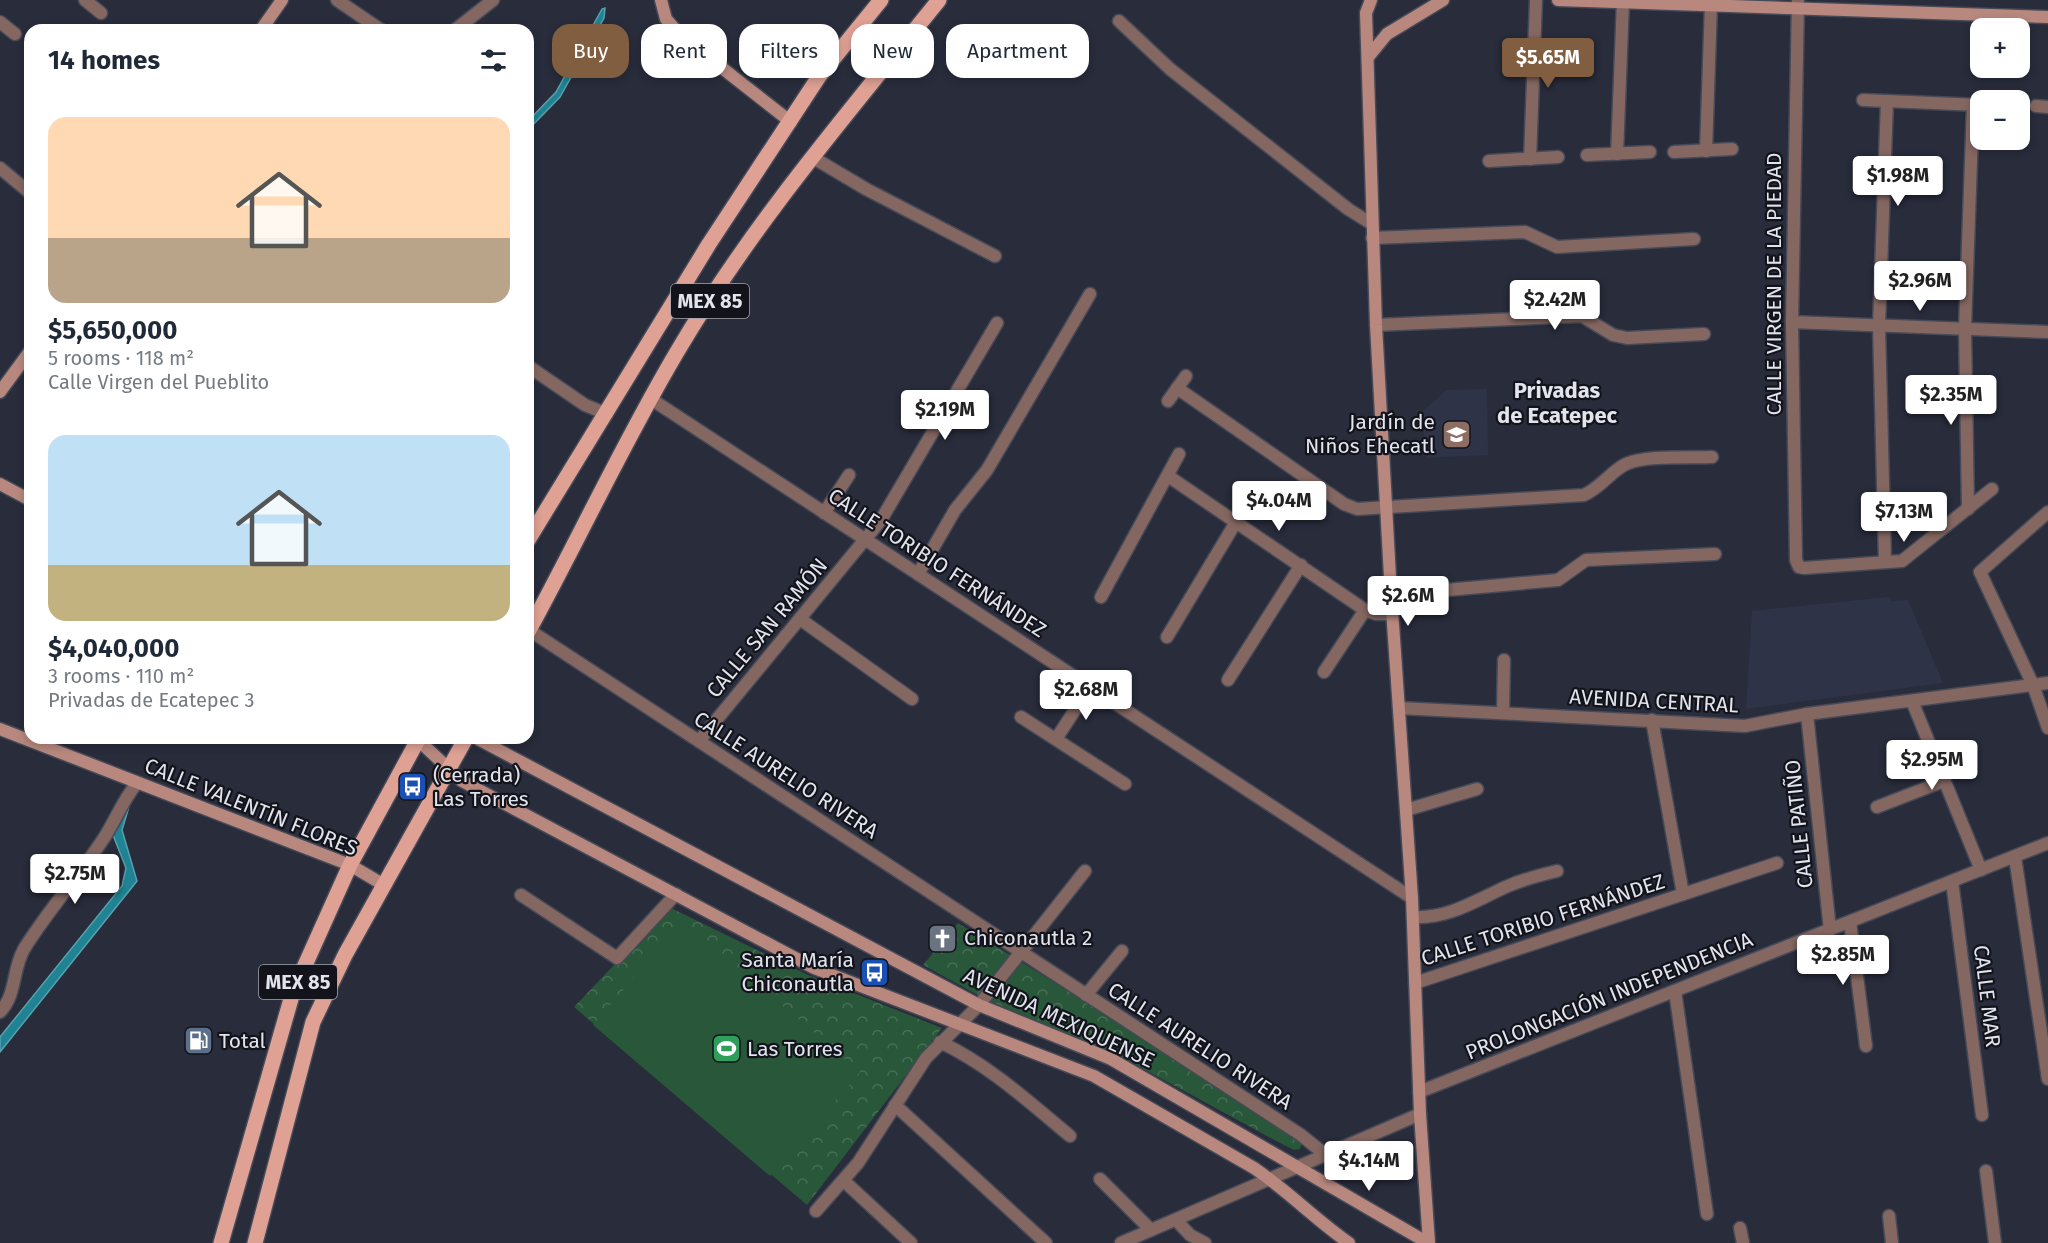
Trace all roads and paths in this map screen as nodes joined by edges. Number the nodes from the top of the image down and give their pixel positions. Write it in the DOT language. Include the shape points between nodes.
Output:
graph roads {
  1 [pos="85,0"];
  2 [pos="282,0"];
  3 [pos="337,0"];
  4 [pos="493,0"];
  5 [pos="661,0"];
  6 [pos="881,0"];
  7 [pos="939,0"];
  8 [pos="1359,0"];
  9 [pos="1371,0"];
  10 [pos="1443,0"];
  11 [pos="1536,0"];
  12 [pos="1558,0"];
  13 [pos="1623,1"];
  14 [pos="1711,4"];
  15 [pos="1798,4"];
  16 [pos="101,13"];
  17 [pos="1366,13"];
  18 [pos="2048,16"];
  19 [pos="1119,21"];
  20 [pos="0,22"];
  21 [pos="265,24"];
  22 [pos="372,24"];
  23 [pos="463,24"];
  24 [pos="15,34"];
  25 [pos="1369,56"];
  26 [pos="1863,100"];
  27 [pos="1887,101"];
  28 [pos="1970,105"];
  29 [pos="792,122"];
  30 [pos="1732,149"];
  31 [pos="1974,150"];
  32 [pos="1706,151"];
  33 [pos="1650,152"];
  34 [pos="1674,152"];
  35 [pos="1587,154"];
  36 [pos="1617,154"];
  37 [pos="812,157"];
  38 [pos="1558,157"];
  39 [pos="1530,159"];
  40 [pos="1489,160"];
  41 [pos="1,170"];
  42 [pos="24,188"];
  43 [pos="1372,224"];
  44 [pos="1372,238"];
  45 [pos="1694,239"];
  46 [pos="995,256"];
  47 [pos="1090,294"];
  48 [pos="1792,322"];
  49 [pos="997,323"];
  50 [pos="1376,325"];
  51 [pos="1879,326"];
  52 [pos="1965,328"];
  53 [pos="2048,332"];
  54 [pos="1704,334"];
  55 [pos="24,359"];
  56 [pos="534,370"];
  57 [pos="1186,376"];
  58 [pos="1177,388"];
  59 [pos="0,392"];
  60 [pos="651,399"];
  61 [pos="1168,401"];
  62 [pos="607,414"];
  63 [pos="1179,454"];
  64 [pos="1712,457"];
  65 [pos="849,476"];
  66 [pos="1168,476"];
  67 [pos="0,484"];
  68 [pos="1992,489"];
  69 [pos="24,497"];
  70 [pos="1386,506"];
  71 [pos="1968,509"];
  72 [pos="2048,512"];
  73 [pos="824,513"];
  74 [pos="1236,522"];
  75 [pos="534,530"];
  76 [pos="866,540"];
  77 [pos="1714,554"];
  78 [pos="1885,562"];
  79 [pos="1301,565"];
  80 [pos="918,574"];
  81 [pos="1391,595"];
  82 [pos="1101,597"];
  83 [pos="1365,610"];
  84 [pos="1392,615"];
  85 [pos="800,619"];
  86 [pos="534,620"];
  87 [pos="534,635"];
  88 [pos="1167,637"];
  89 [pos="1504,660"];
  90 [pos="1324,672"];
  91 [pos="1228,680"];
  92 [pos="2048,683"];
  93 [pos="2032,685"];
  94 [pos="1090,687"];
  95 [pos="912,699"];
  96 [pos="1912,701"];
  97 [pos="1399,708"];
  98 [pos="1503,712"];
  99 [pos="1807,714"];
  100 [pos="1022,717"];
  101 [pos="1652,720"];
  102 [pos="2048,728"];
  103 [pos="0,729"];
  104 [pos="24,738"];
  105 [pos="1056,739"];
  106 [pos="699,741"];
  107 [pos="38,744"];
  108 [pos="416,744"];
  109 [pos="424,744"];
  110 [pos="463,744"];
  111 [pos="487,744"];
  112 [pos="448,769"];
  113 [pos="1944,781"];
  114 [pos="137,783"];
  115 [pos="1125,784"];
  116 [pos="1477,789"];
  117 [pos="1877,807"];
  118 [pos="1406,810"];
  119 [pos="2048,843"];
  120 [pos="2014,857"];
  121 [pos="1777,863"];
  122 [pos="350,865"];
  123 [pos="1981,870"];
  124 [pos="1085,871"];
  125 [pos="1557,871"];
  126 [pos="1953,881"];
  127 [pos="384,885"];
  128 [pos="676,894"];
  129 [pos="1683,894"];
  130 [pos="521,895"];
  131 [pos="1412,898"];
  132 [pos="1413,917"];
  133 [pos="1850,922"];
  134 [pos="1830,930"];
  135 [pos="1122,951"];
  136 [pos="1020,953"];
  137 [pos="1415,983"];
  138 [pos="1675,991"];
  139 [pos="1086,995"];
  140 [pos="979,1005"];
  141 [pos="0,1012"];
  142 [pos="958,1024"];
  143 [pos="940,1042"];
  144 [pos="1866,1046"];
  145 [pos="2048,1078"];
  146 [pos="1419,1092"];
  147 [pos="895,1105"];
  148 [pos="1420,1114"];
  149 [pos="1982,1114"];
  150 [pos="1070,1136"];
  151 [pos="1327,1156"];
  152 [pos="1296,1168"];
  153 [pos="1986,1171"];
  154 [pos="1100,1179"];
  155 [pos="1270,1179"];
  156 [pos="844,1180"];
  157 [pos="816,1211"];
  158 [pos="1707,1214"];
  159 [pos="1889,1216"];
  160 [pos="1176,1220"];
  161 [pos="1740,1228"];
  162 [pos="1151,1230"];
  163 [pos="220,1243"];
  164 [pos="255,1243"];
  165 [pos="911,1243"];
  166 [pos="1046,1243"];
  167 [pos="1121,1243"];
  168 [pos="1205,1243"];
  169 [pos="1349,1243"];
  170 [pos="1428,1243"];
  171 [pos="1743,1243"];
  172 [pos="1893,1243"];
  173 [pos="1995,1243"];
  1 -- 16 [label="street"];
  2 -- 21 [label="main road"];
  3 -- 22 [label="street"];
  4 -- 23 [label="street"];
  5 -- 29 [label="main road" via="666,19 680,35"];
  6 -- 29 [label="main road, MEX 85" via="820,75"];
  7 -- 37 [label="main road, MEX 85"];
  8 -- 17 [label="main road"];
  9 -- 17 [label="main road"];
  10 -- 25 [label="main road" via="1387,34"];
  11 -- 39 [label="street"];
  12 -- 13 [label="main road"];
  13 -- 14 [label="main road"];
  13 -- 36 [label="street"];
  14 -- 15 [label="main road"];
  14 -- 32 [label="street"];
  15 -- 18 [label="main road"];
  15 -- 48 [label="street, CALLE VIRGEN DE LA PIEDAD"];
  17 -- 25 [label="main road"];
  19 -- 43 [label="street" via="1170,69"];
  20 -- 24 [label="street"];
  25 -- 43 [label="main road"];
  26 -- 27 [label="street"];
  27 -- 28 [label="street"];
  27 -- 51 [label="street"];
  29 -- 62 [label="main road, MEX 85" via="709,244"];
  30 -- 32 [label="street"];
  31 -- 52 [label="street"];
  32 -- 34 [label="street"];
  33 -- 36 [label="street"];
  35 -- 36 [label="street"];
  37 -- 46 [label="street"];
  37 -- 60 [label="main road, MEX 85" via="747,244"];
  38 -- 39 [label="street"];
  39 -- 40 [label="street"];
  41 -- 42 [label="street"];
  43 -- 44 [label="main road"];
  44 -- 45 [label="street" via="1525,232 1557,247"];
  44 -- 50 [label="main road"];
  47 -- 80 [label="street" via="987,470 956,510"];
  48 -- 51 [label="street"];
  48 -- 78 [label="street, CALLE VIRGEN DE LA PIEDAD" via="1796,560 1799,567"];
  49 -- 76 [label="street, CALLE SAN RAMÓN"];
  50 -- 54 [label="street" via="1582,316 1613,335 1627,338"];
  50 -- 70 [label="main road"];
  51 -- 52 [label="street"];
  51 -- 78 [label="street"];
  52 -- 53 [label="street"];
  52 -- 71 [label="street"];
  55 -- 59 [label="main road"];
  56 -- 62 [label="street" via="585,405"];
  57 -- 58 [label="street"];
  58 -- 61 [label="street"];
  58 -- 70 [label="street" via="1344,504 1357,509"];
  60 -- 73 [label="street, CALLE TORIBIO FERNÁNDEZ"];
  60 -- 86 [label="main road, MEX 85"];
  62 -- 75 [label="main road, MEX 85"];
  63 -- 66 [label="street"];
  64 -- 70 [label="street" via="1626,464 1598,489 1584,495"];
  65 -- 73 [label="street"];
  66 -- 74 [label="street"];
  66 -- 82 [label="street"];
  67 -- 69 [label="main road"];
  68 -- 71 [label="street"];
  70 -- 81 [label="main road"];
  71 -- 78 [label="street" via="1912,555 1902,561"];
  72 -- 93 [label="street" via="1980,572"];
  73 -- 76 [label="street, CALLE TORIBIO FERNÁNDEZ"];
  74 -- 79 [label="street"];
  74 -- 88 [label="street"];
  76 -- 80 [label="street, CALLE TORIBIO FERNÁNDEZ"];
  76 -- 85 [label="street, CALLE SAN RAMÓN"];
  77 -- 81 [label="street" via="1586,560 1558,580"];
  79 -- 83 [label="street"];
  79 -- 91 [label="street"];
  80 -- 94 [label="street, CALLE TORIBIO FERNÁNDEZ"];
  81 -- 84 [label="main road"];
  83 -- 84 [label="street"];
  83 -- 90 [label="street"];
  84 -- 97 [label="main road"];
  85 -- 95 [label="street"];
  85 -- 106 [label="street, CALLE SAN RAMÓN"];
  87 -- 106 [label="street, CALLE AURELIO RIVERA"];
  89 -- 98 [label="street"];
  92 -- 93 [label="street, AVENIDA CENTRAL"];
  93 -- 96 [label="street, AVENIDA CENTRAL"];
  93 -- 102 [label="street"];
  94 -- 105 [label="street"];
  94 -- 131 [label="street, CALLE TORIBIO FERNÁNDEZ"];
  96 -- 99 [label="street, AVENIDA CENTRAL"];
  96 -- 113 [label="street"];
  97 -- 98 [label="street, AVENIDA CENTRAL"];
  97 -- 118 [label="main road"];
  98 -- 101 [label="street, AVENIDA CENTRAL"];
  99 -- 101 [label="street, AVENIDA CENTRAL" via="1745,726"];
  99 -- 134 [label="street, CALLE PATIÑO"];
  100 -- 105 [label="street"];
  101 -- 129 [label="street"];
  103 -- 104 [label="main road, CALLE VALENTÍN FLORES"];
  105 -- 115 [label="street"];
  106 -- 136 [label="street, CALLE AURELIO RIVERA"];
  107 -- 114 [label="main road, CALLE VALENTÍN FLORES"];
  108 -- 122 [label="main road, MEX 85"];
  109 -- 112 [label="main road, AVENIDA MEXIQUENSE"];
  110 -- 112 [label="main road, MEX 85"];
  111 -- 140 [label="main road, AVENIDA MEXIQUENSE"];
  112 -- 127 [label="main road, MEX 85"];
  112 -- 128 [label="main road, AVENIDA MEXIQUENSE" via="462,781"];
  113 -- 117 [label="street"];
  113 -- 123 [label="street"];
  114 -- 122 [label="main road, CALLE VALENTÍN FLORES"];
  114 -- 141 [label="street" via="102,841 23,951 12,995"];
  116 -- 118 [label="street"];
  118 -- 131 [label="main road"];
  119 -- 120 [label="street, PROLONGACIÓN INDEPENDENCIA"];
  120 -- 123 [label="street, PROLONGACIÓN INDEPENDENCIA"];
  120 -- 145 [label="street"];
  121 -- 129 [label="street, CALLE TORIBIO FERNÁNDEZ"];
  122 -- 127 [label="main road, CALLE VALENTÍN FLORES"];
  122 -- 163 [label="main road, MEX 85" via="293,992"];
  123 -- 126 [label="street, PROLONGACIÓN INDEPENDENCIA"];
  124 -- 136 [label="street"];
  125 -- 132 [label="street" via="1508,886 1451,913"];
  126 -- 133 [label="street, PROLONGACIÓN INDEPENDENCIA"];
  126 -- 149 [label="street, CALLE MAR"];
  127 -- 164 [label="main road, MEX 85" via="314,1022"];
  128 -- 130 [label="street" via="617,958"];
  128 -- 142 [label="main road, AVENIDA MEXIQUENSE" via="814,968"];
  129 -- 137 [label="street, CALLE TORIBIO FERNÁNDEZ"];
  131 -- 132 [label="main road"];
  132 -- 137 [label="main road"];
  133 -- 134 [label="street, PROLONGACIÓN INDEPENDENCIA"];
  133 -- 144 [label="street"];
  134 -- 138 [label="street, PROLONGACIÓN INDEPENDENCIA"];
  135 -- 139 [label="street"];
  136 -- 139 [label="street, CALLE AURELIO RIVERA"];
  136 -- 140 [label="street"];
  137 -- 146 [label="main road"];
  138 -- 146 [label="street, PROLONGACIÓN INDEPENDENCIA"];
  138 -- 158 [label="street"];
  139 -- 151 [label="street, CALLE AURELIO RIVERA" via="1301,1135"];
  140 -- 142 [label="street"];
  140 -- 152 [label="main road, AVENIDA MEXIQUENSE" via="1111,1059"];
  142 -- 143 [label="street"];
  142 -- 155 [label="main road, AVENIDA MEXIQUENSE" via="1094,1076"];
  143 -- 147 [label="street"];
  143 -- 150 [label="street" via="962,1052"];
  146 -- 148 [label="main road"];
  147 -- 156 [label="street"];
  147 -- 166 [label="street"];
  148 -- 151 [label="street"];
  148 -- 170 [label="main road"];
  151 -- 152 [label="street"];
  152 -- 155 [label="street"];
  152 -- 170 [label="main road, AVENIDA MEXIQUENSE"];
  153 -- 173 [label="street"];
  154 -- 162 [label="street"];
  155 -- 160 [label="street"];
  155 -- 169 [label="main road, AVENIDA MEXIQUENSE"];
  156 -- 157 [label="street"];
  156 -- 165 [label="street"];
  159 -- 172 [label="street"];
  160 -- 162 [label="street"];
  160 -- 168 [label="street" via="1190,1235"];
  161 -- 171 [label="street"];
  162 -- 167 [label="street"];
}
